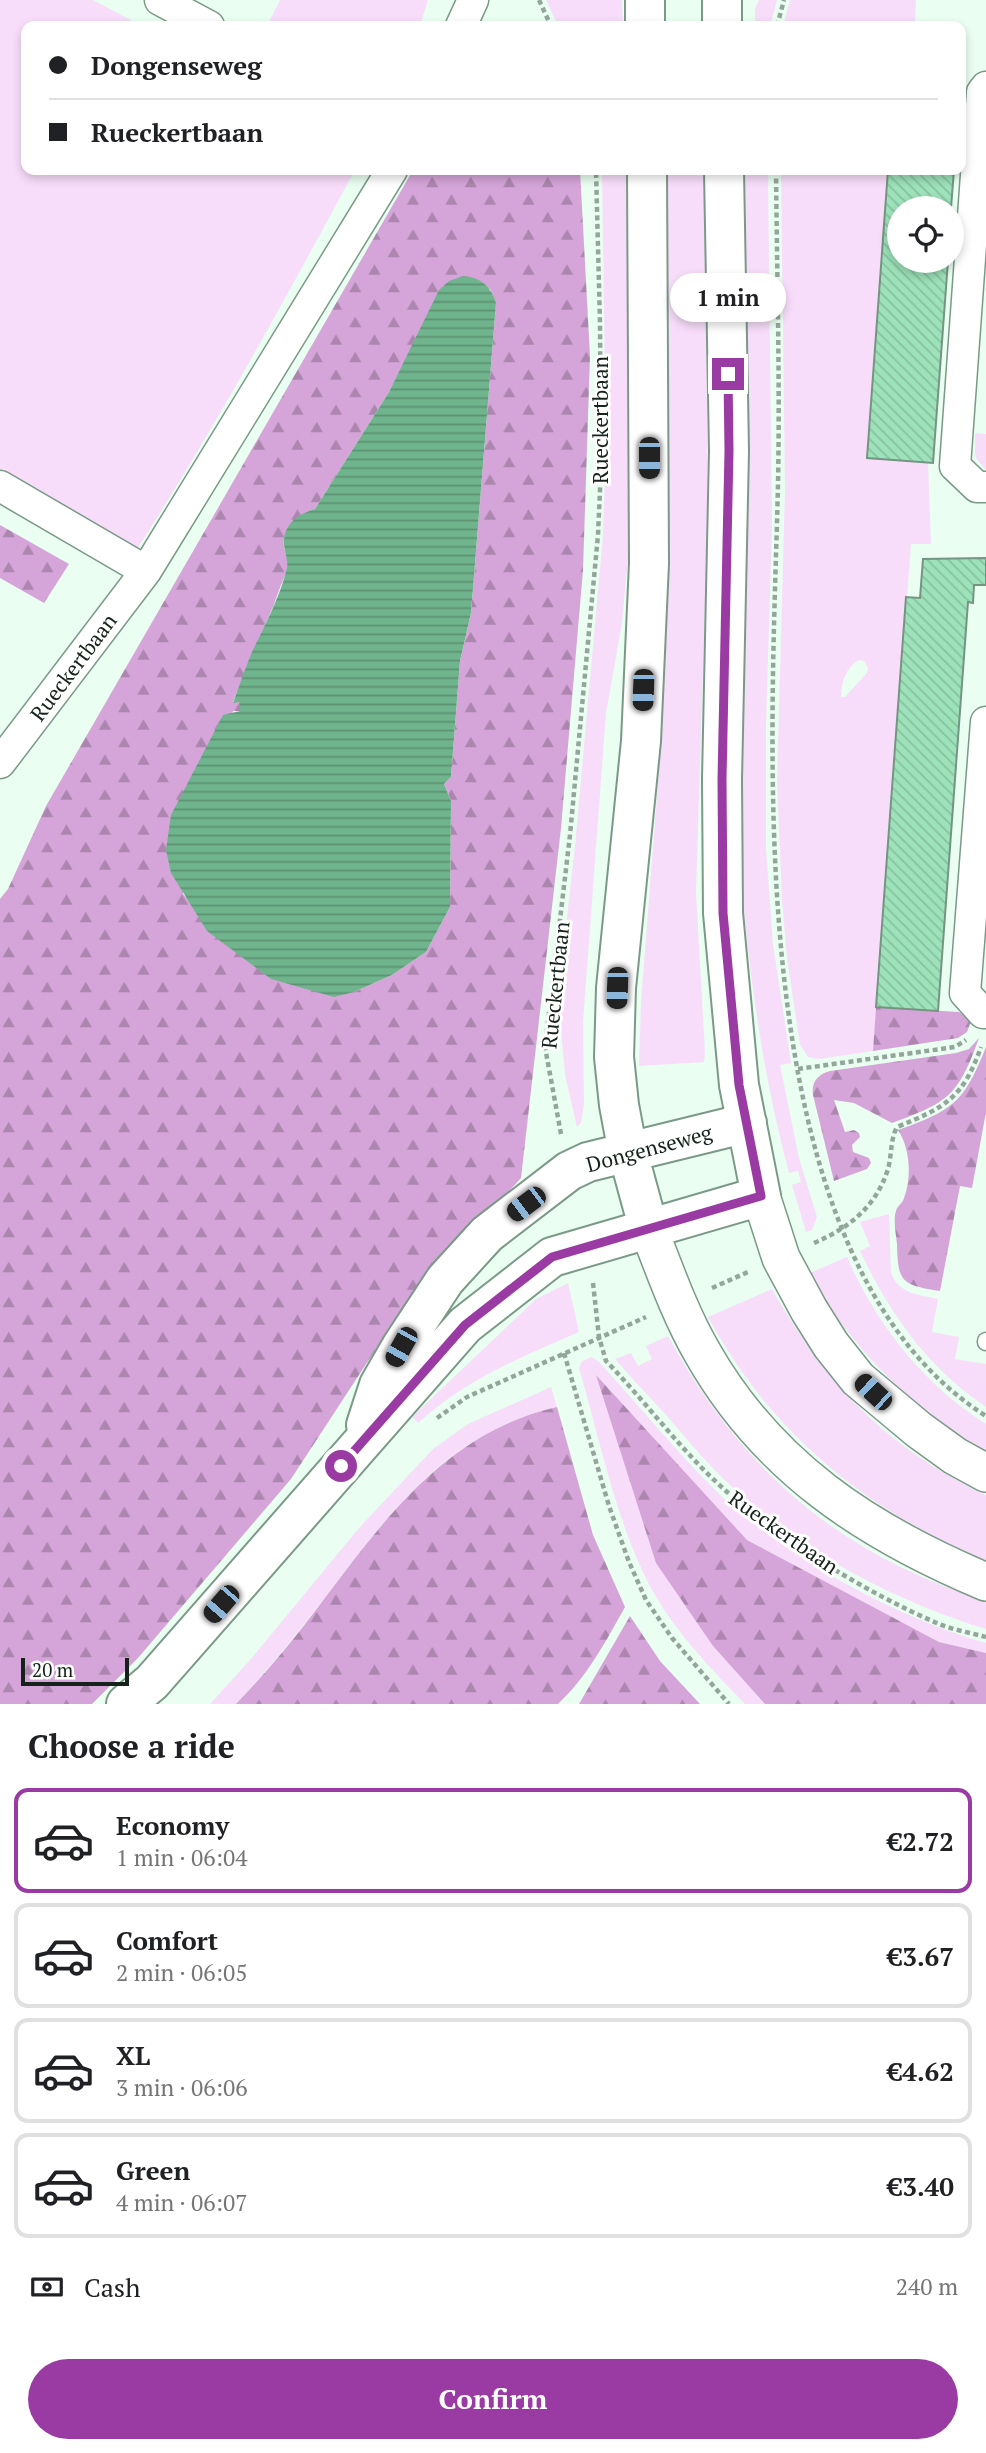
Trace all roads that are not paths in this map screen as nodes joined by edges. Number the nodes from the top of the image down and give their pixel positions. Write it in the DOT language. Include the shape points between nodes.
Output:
graph roads {
  1 [pos="160,0"];
  2 [pos="473,0"];
  3 [pos="645,0"];
  4 [pos="722,0"];
  5 [pos="200,21"];
  6 [pos="463,21"];
  7 [pos="645,21"];
  8 [pos="722,21"];
  9 [pos="986,87"];
  10 [pos="389,175"];
  11 [pos="647,175"];
  12 [pos="724,175"];
  13 [pos="0,486"];
  14 [pos="986,487"];
  15 [pos="146,571"];
  16 [pos="986,722"];
  17 [pos="0,763"];
  18 [pos="985,1013"];
  19 [pos="747,1123"];
  20 [pos="628,1153"];
  21 [pos="761,1196"];
  22 [pos="649,1230"];
  23 [pos="359,1447"];
  24 [pos="986,1473"];
  25 [pos="986,1582"];
  26 [pos="126,1704"];
  1 -- 5 [label="street"];
  2 -- 6 [label="street"];
  3 -- 7 [label="main road"];
  4 -- 8 [label="main road"];
  9 -- 14 [label="street" via="982,92 955,466 977,487"];
  10 -- 15 [label="street, Rueckertbaan"];
  11 -- 20 [label="main road" via="649,563 641,741 614,1057"];
  12 -- 19 [label="main road" via="729,451 723,913 739,1085"];
  13 -- 15 [label="street"];
  15 -- 17 [label="street, Rueckertbaan"];
  16 -- 18 [label="street" via="965,993"];
  19 -- 20 [label="main road, Dongenseweg"];
  19 -- 21 [label="main road"];
  20 -- 22 [label="main road"];
  20 -- 23 [label="main road, Dongenseweg" via="569,1171 487,1234 445,1280 401,1347 379,1385"];
  21 -- 22 [label="main road, Dongenseweg"];
  21 -- 24 [label="street" via="781,1258 831,1345 858,1378 919,1430"];
  22 -- 23 [label="main road, Dongenseweg" via="552,1257 465,1325"];
  22 -- 25 [label="street" via="701,1352 764,1439 803,1476 868,1524"];
  23 -- 26 [label="main road, Dongenseweg" via="152,1682"];
}
